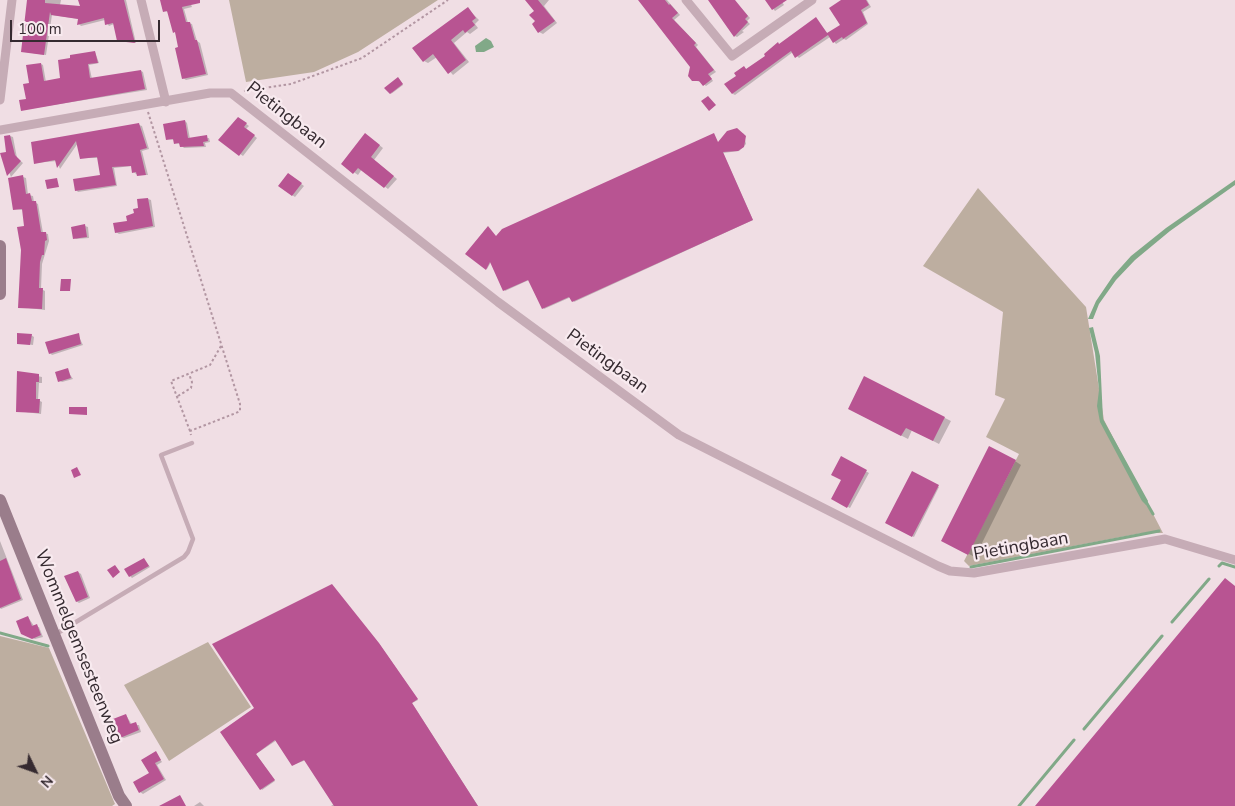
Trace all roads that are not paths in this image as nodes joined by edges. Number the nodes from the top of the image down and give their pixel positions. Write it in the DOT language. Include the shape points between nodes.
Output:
graph roads {
  1 [pos="12,0"];
  2 [pos="141,0"];
  3 [pos="686,0"];
  4 [pos="812,0"];
  5 [pos="0,100"];
  6 [pos="166,102"];
  7 [pos="0,130"];
  8 [pos="0,246"];
  9 [pos="0,294"];
  10 [pos="192,443"];
  11 [pos="0,500"];
  12 [pos="1235,560"];
  13 [pos="55,635"];
  14 [pos="126,806"];
  1 -- 5 [label="street"];
  2 -- 6 [label="street"];
  3 -- 4 [label="street" via="732,56"];
  6 -- 7 [label="street, Pietingbaan"];
  6 -- 12 [label="street, Pietingbaan" via="231,93 498,302 679,435 938,566 950,571 974,573 1166,539"];
  8 -- 9 [label="street"];
  10 -- 13 [label="lane" via="160,455 193,539 188,552"];
  11 -- 13 [label="street, Wommelgemsesteenweg"];
  13 -- 14 [label="street, Wommelgemsesteenweg" via="119,796"];
}
